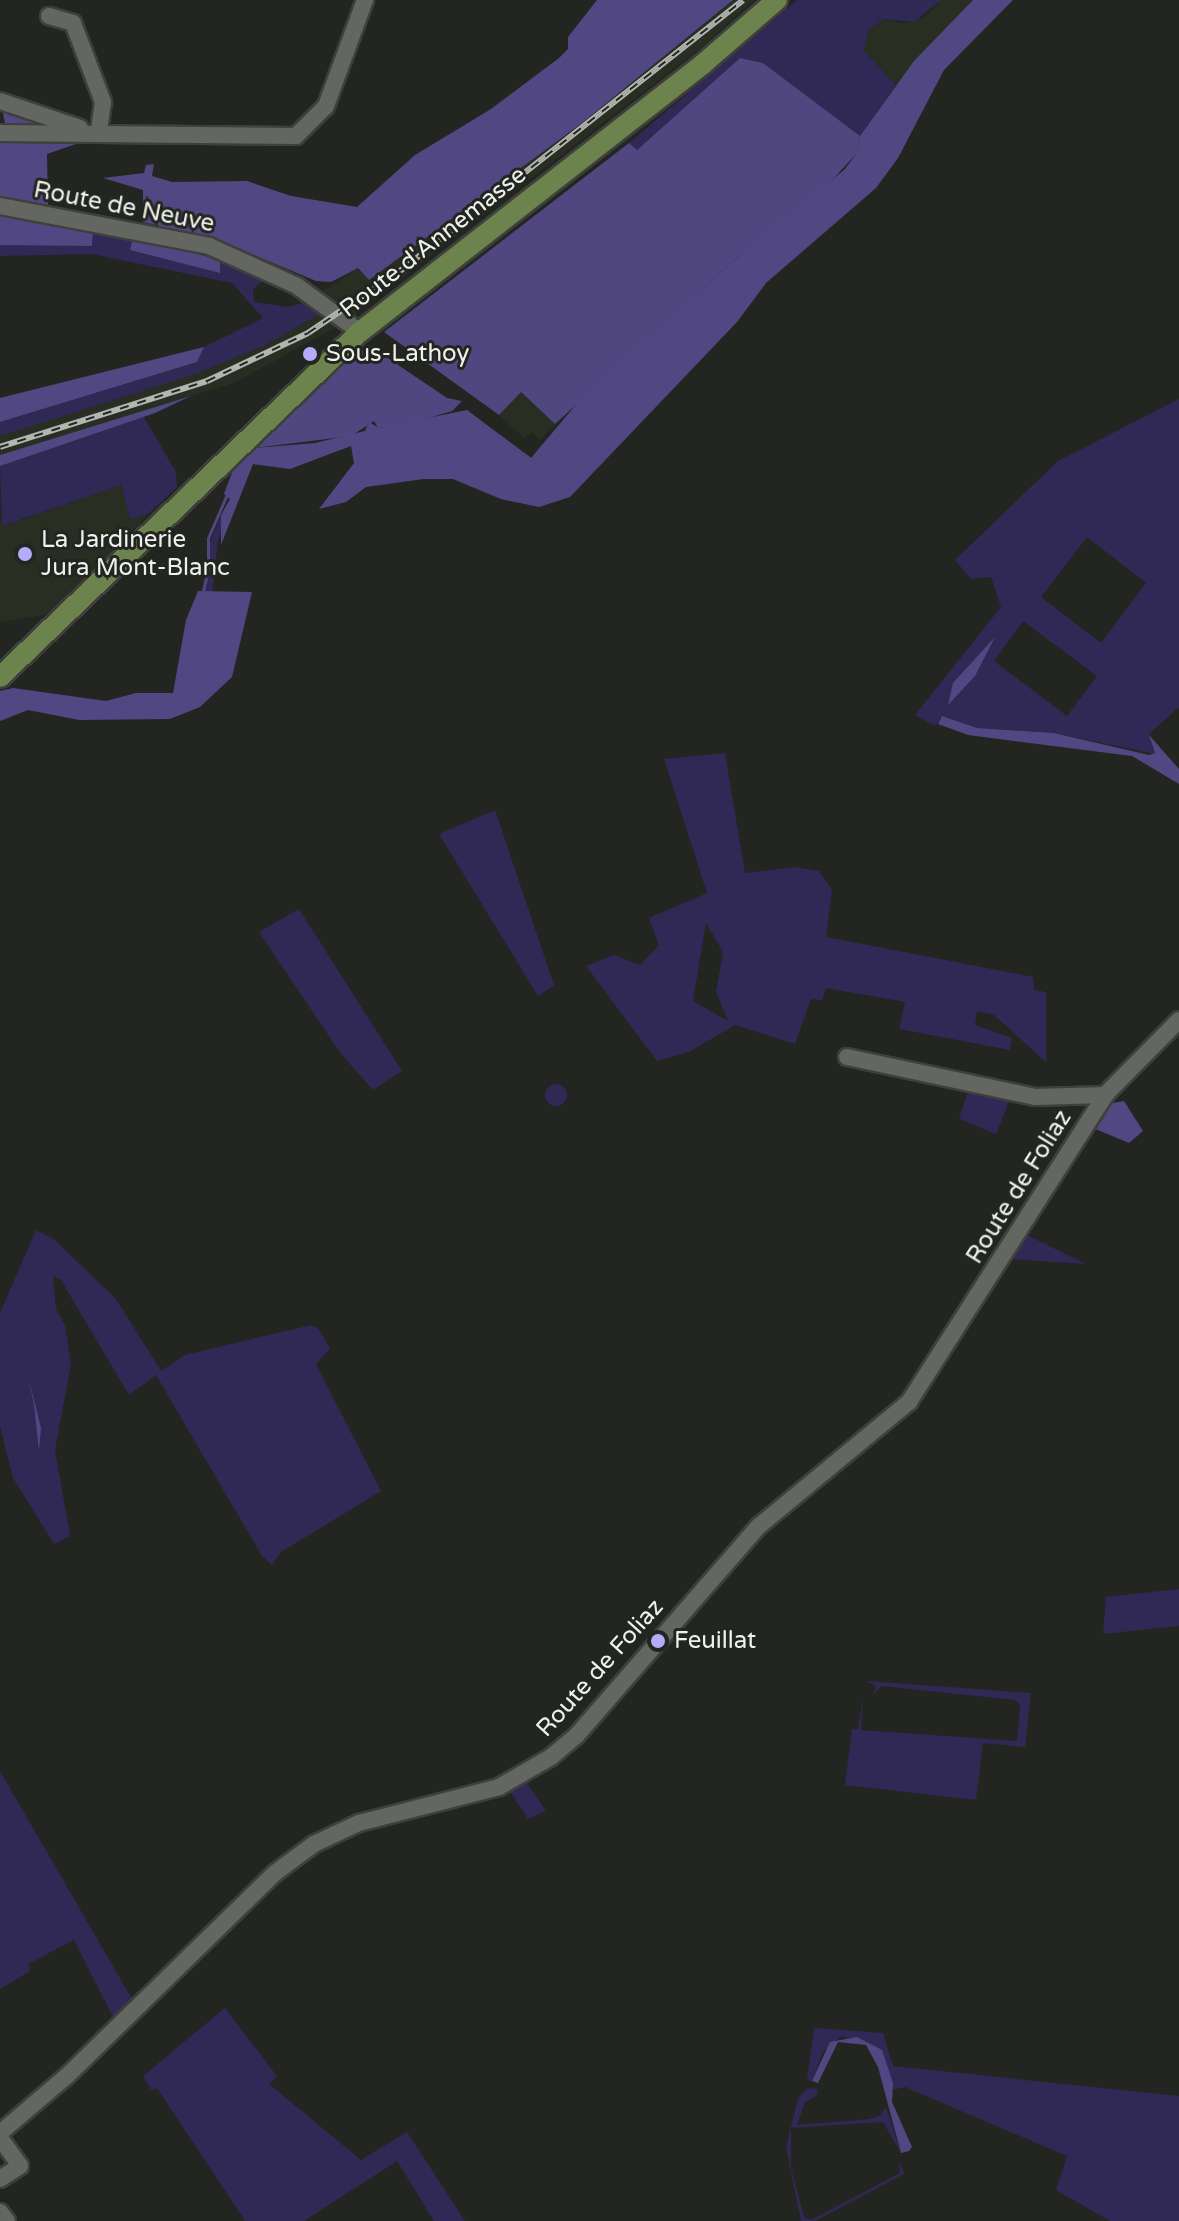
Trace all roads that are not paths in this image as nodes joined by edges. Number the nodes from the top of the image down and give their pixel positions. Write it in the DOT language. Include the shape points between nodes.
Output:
graph roads {
  1 [pos="777,0"];
  2 [pos="363,1"];
  3 [pos="49,16"];
  4 [pos="0,101"];
  5 [pos="92,130"];
  6 [pos="0,133"];
  7 [pos="0,206"];
  8 [pos="360,332"];
  9 [pos="0,677"];
  10 [pos="1179,1020"];
  11 [pos="847,1057"];
  12 [pos="1105,1095"];
  13 [pos="0,2135"];
  14 [pos="0,2179"];
  15 [pos="0,2212"];
  16 [pos="7,2221"];
  1 -- 8 [label="main road, Route d'Annemasse"];
  2 -- 5 [label="street" via="326,106 296,136"];
  3 -- 5 [label="street" via="73,23 103,102"];
  4 -- 5 [label="street"];
  5 -- 6 [label="street"];
  7 -- 8 [label="street, Route de Neuve" via="209,246 297,286"];
  8 -- 9 [label="main road, Route d'Annemasse"];
  10 -- 12 [label="street, Route de Foliaz"];
  11 -- 12 [label="street" via="1035,1097"];
  12 -- 13 [label="street, Route de Foliaz" via="909,1402 759,1526 577,1735 499,1787 359,1823 314,1844 275,1873"];
  13 -- 14 [label="street" via="20,2166"];
  15 -- 16 [label="street"];
}
